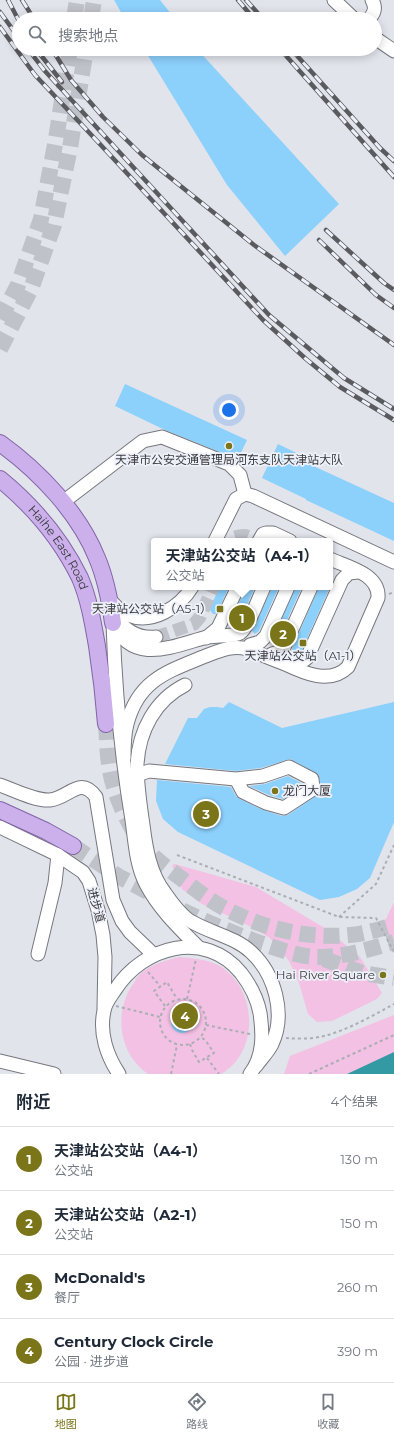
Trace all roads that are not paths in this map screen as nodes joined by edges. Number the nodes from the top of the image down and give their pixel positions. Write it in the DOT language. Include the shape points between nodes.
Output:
graph roads {
  1 [pos="334,0"];
  2 [pos="372,0"];
  3 [pos="347,12"];
  4 [pos="374,12"];
  5 [pos="382,43"];
  6 [pos="394,52"];
  7 [pos="0,443"];
  8 [pos="0,479"];
  9 [pos="245,494"];
  10 [pos="63,502"];
  11 [pos="216,538"];
  12 [pos="261,538"];
  13 [pos="283,538"];
  14 [pos="333,561"];
  15 [pos="394,562"];
  16 [pos="358,572"];
  17 [pos="190,590"];
  18 [pos="237,590"];
  19 [pos="263,590"];
  20 [pos="287,590"];
  21 [pos="310,590"];
  22 [pos="111,611"];
  23 [pos="227,635"];
  24 [pos="156,637"];
  25 [pos="206,638"];
  26 [pos="250,645"];
  27 [pos="272,654"];
  28 [pos="185,685"];
  29 [pos="106,724"];
  30 [pos="124,758"];
  31 [pos="137,775"];
  32 [pos="236,779"];
  33 [pos="0,785"];
  34 [pos="0,810"];
  35 [pos="0,827"];
  36 [pos="73,846"];
  37 [pos="58,855"];
  38 [pos="198,947"];
  39 [pos="38,954"];
  40 [pos="154,955"];
  41 [pos="105,1007"];
  42 [pos="268,1037"];
  43 [pos="0,1061"];
  44 [pos="253,1070"];
  45 [pos="54,1074"];
  46 [pos="119,1074"];
  1 -- 3 [label="street"];
  2 -- 4 [label="street"];
  5 -- 6 [label="street"];
  7 -- 10 [label="main road" via="31,468"];
  8 -- 29 [label="main road, Haihe East Road" via="43,520 80,579 87,596 94,630 103,684"];
  9 -- 10 [label="street" via="240,475 229,464 162,437 143,441"];
  9 -- 11 [label="street" via="236,499"];
  9 -- 15 [label="street"];
  10 -- 22 [label="main road" via="97,557"];
  12 -- 13 [label="street" via="269,532"];
  14 -- 16 [label="street"];
  16 -- 27 [label="street" via="349,573 342,580 310,654 304,661 296,663"];
  16 -- 30 [label="street" via="371,578 378,589 378,598 345,670 333,675 316,676 240,647 222,650 182,665 158,677 140,696 126,725"];
  17 -- 22 [label="street" via="176,605 149,618 136,618 118,608"];
  18 -- 25 [label="street" via="218,628"];
  19 -- 23 [label="street" via="244,630 235,635"];
  20 -- 26 [label="street" via="266,636 260,642"];
  21 -- 27 [label="street" via="284,647"];
  22 -- 24 [label="street" via="133,633 141,637"];
  22 -- 25 [label="street" via="121,636 146,650 183,645"];
  22 -- 30 [label="street" via="117,704"];
  23 -- 25 [label="street"];
  23 -- 26 [label="street"];
  26 -- 27 [label="street"];
  28 -- 31 [label="street" via="174,690 156,708 140,748"];
  30 -- 38 [label="street" via="137,852 146,884 165,913"];
  31 -- 32 [label="street" via="149,771"];
  31 -- 42 [label="street" via="149,858 157,881 164,893 191,922 237,942 259,961 275,992 278,1006 278,1023"];
  32 -- 32 [label="street" via="243,792 284,808 313,789 312,780 289,767 263,776"];
  33 -- 40 [label="street" via="50,800 84,787 91,790 96,797 113,900 130,932"];
  34 -- 36 [label="main road"];
  35 -- 37 [label="street, 进步道"];
  37 -- 39 [label="street" via="55,883"];
  37 -- 41 [label="street, 进步道" via="82,872 93,892 104,935"];
  38 -- 40 [label="street" via="169,950"];
  38 -- 42 [label="street" via="228,960 247,981 253,989"];
  40 -- 41 [label="street" via="141,962 124,977"];
  41 -- 46 [label="street, 进步道" via="103,1035 109,1057"];
  42 -- 44 [label="street"];
  43 -- 45 [label="street"];
}
